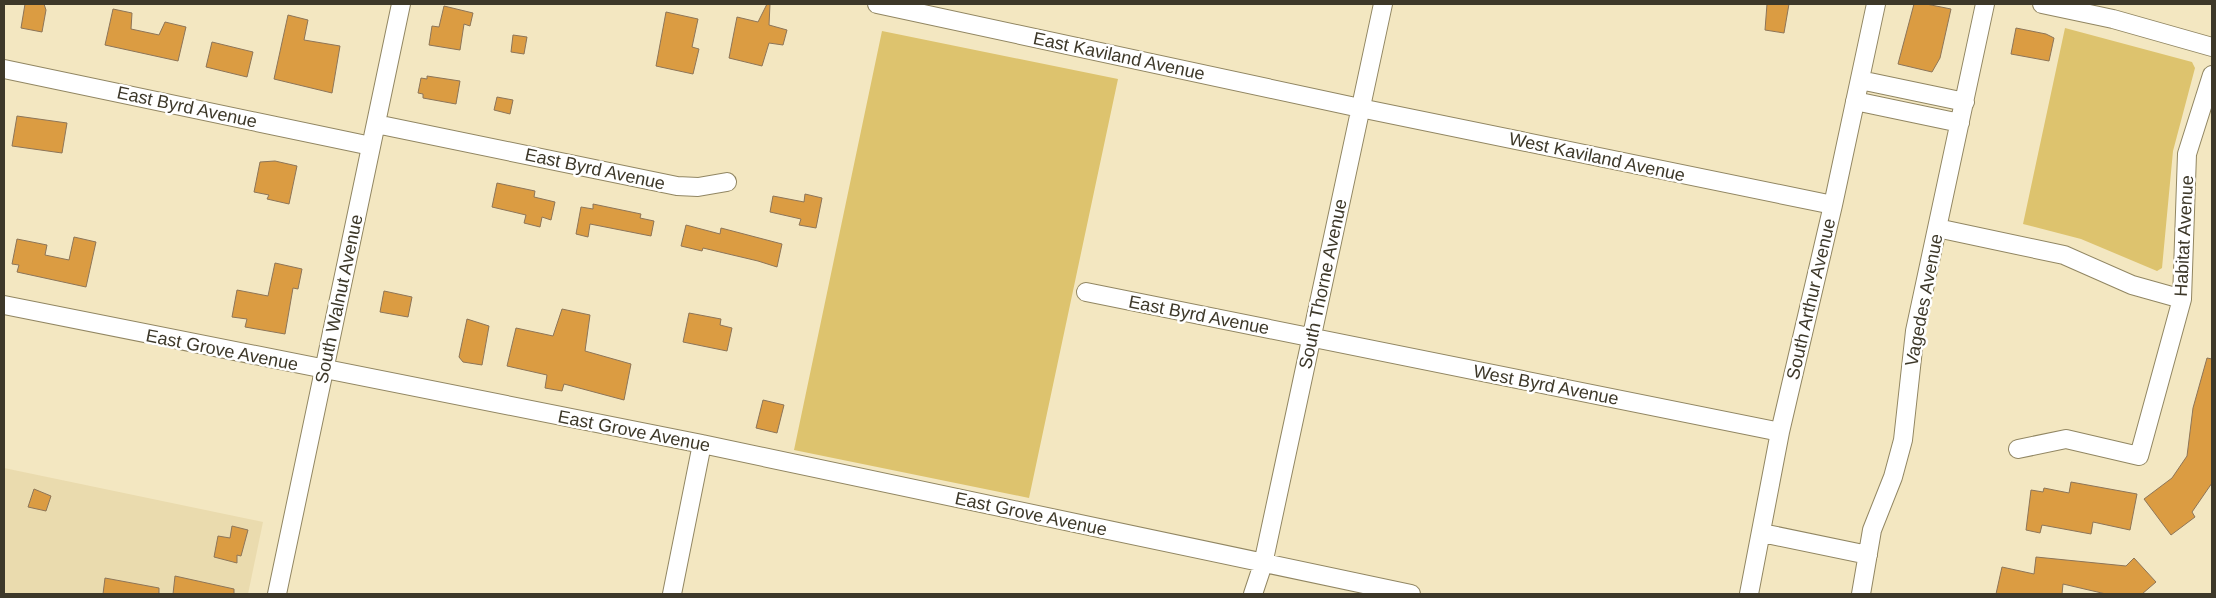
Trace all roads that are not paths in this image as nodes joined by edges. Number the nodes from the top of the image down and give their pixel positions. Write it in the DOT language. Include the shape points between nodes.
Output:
graph roads {
  1 [pos="401,4"];
  2 [pos="884,4"];
  3 [pos="1383,4"];
  4 [pos="1876,4"];
  5 [pos="1985,4"];
  6 [pos="2042,4"];
  7 [pos="2212,46"];
  8 [pos="4,69"];
  9 [pos="2212,75"];
  10 [pos="1860,80"];
  11 [pos="1855,101"];
  12 [pos="1965,102"];
  13 [pos="1360,108"];
  14 [pos="1960,123"];
  15 [pos="376,124"];
  16 [pos="371,146"];
  17 [pos="727,182"];
  18 [pos="1833,205"];
  19 [pos="1937,228"];
  20 [pos="1086,292"];
  21 [pos="2182,299"];
  22 [pos="4,305"];
  23 [pos="1311,338"];
  24 [pos="324,370"];
  25 [pos="1780,432"];
  26 [pos="702,444"];
  27 [pos="2018,449"];
  28 [pos="1762,533"];
  29 [pos="1868,554"];
  30 [pos="1264,564"];
  31 [pos="277,594"];
  32 [pos="672,594"];
  33 [pos="1253,594"];
  34 [pos="1411,594"];
  35 [pos="1749,594"];
  36 [pos="1861,594"];
  1 -- 15 [label="street, South Walnut Avenue"];
  2 -- 13 [label="street, East Kaviland Avenue"];
  3 -- 13 [label="street, South Thorne Avenue"];
  4 -- 10 [label="street, South Arthur Avenue"];
  5 -- 12 [label="street, Vagedes Avenue"];
  6 -- 7 [label="street"];
  8 -- 16 [label="street, East Byrd Avenue"];
  9 -- 21 [label="street, Habitat Avenue" via="2187,154"];
  10 -- 11 [label="street, South Arthur Avenue"];
  10 -- 12 [label="street"];
  11 -- 14 [label="street"];
  11 -- 18 [label="street, South Arthur Avenue"];
  12 -- 14 [label="street, Vagedes Avenue"];
  13 -- 18 [label="street, West Kaviland Avenue"];
  13 -- 23 [label="street, South Thorne Avenue"];
  14 -- 19 [label="street, Vagedes Avenue"];
  15 -- 16 [label="street, South Walnut Avenue"];
  15 -- 17 [label="street, East Byrd Avenue" via="677,186 698,187"];
  16 -- 24 [label="street, South Walnut Avenue"];
  18 -- 25 [label="street, South Arthur Avenue"];
  19 -- 21 [label="street" via="2064,255 2132,285"];
  19 -- 29 [label="street, Vagedes Avenue" via="1911,356 1904,440 1872,530"];
  20 -- 23 [label="street, East Byrd Avenue"];
  21 -- 27 [label="street, Habitat Avenue" via="2140,456 2066,439"];
  22 -- 24 [label="street, East Grove Avenue"];
  23 -- 25 [label="street, West Byrd Avenue"];
  23 -- 30 [label="street, South Thorne Avenue"];
  24 -- 26 [label="street, East Grove Avenue"];
  24 -- 31 [label="street, South Walnut Avenue"];
  25 -- 28 [label="street, South Arthur Avenue"];
  26 -- 30 [label="street, East Grove Avenue"];
  26 -- 32 [label="street"];
  28 -- 29 [label="street"];
  28 -- 35 [label="street, South Arthur Avenue"];
  29 -- 36 [label="street, Vagedes Avenue"];
  30 -- 33 [label="street, South Thorne Avenue"];
  30 -- 34 [label="street, East Grove Avenue"];
}
